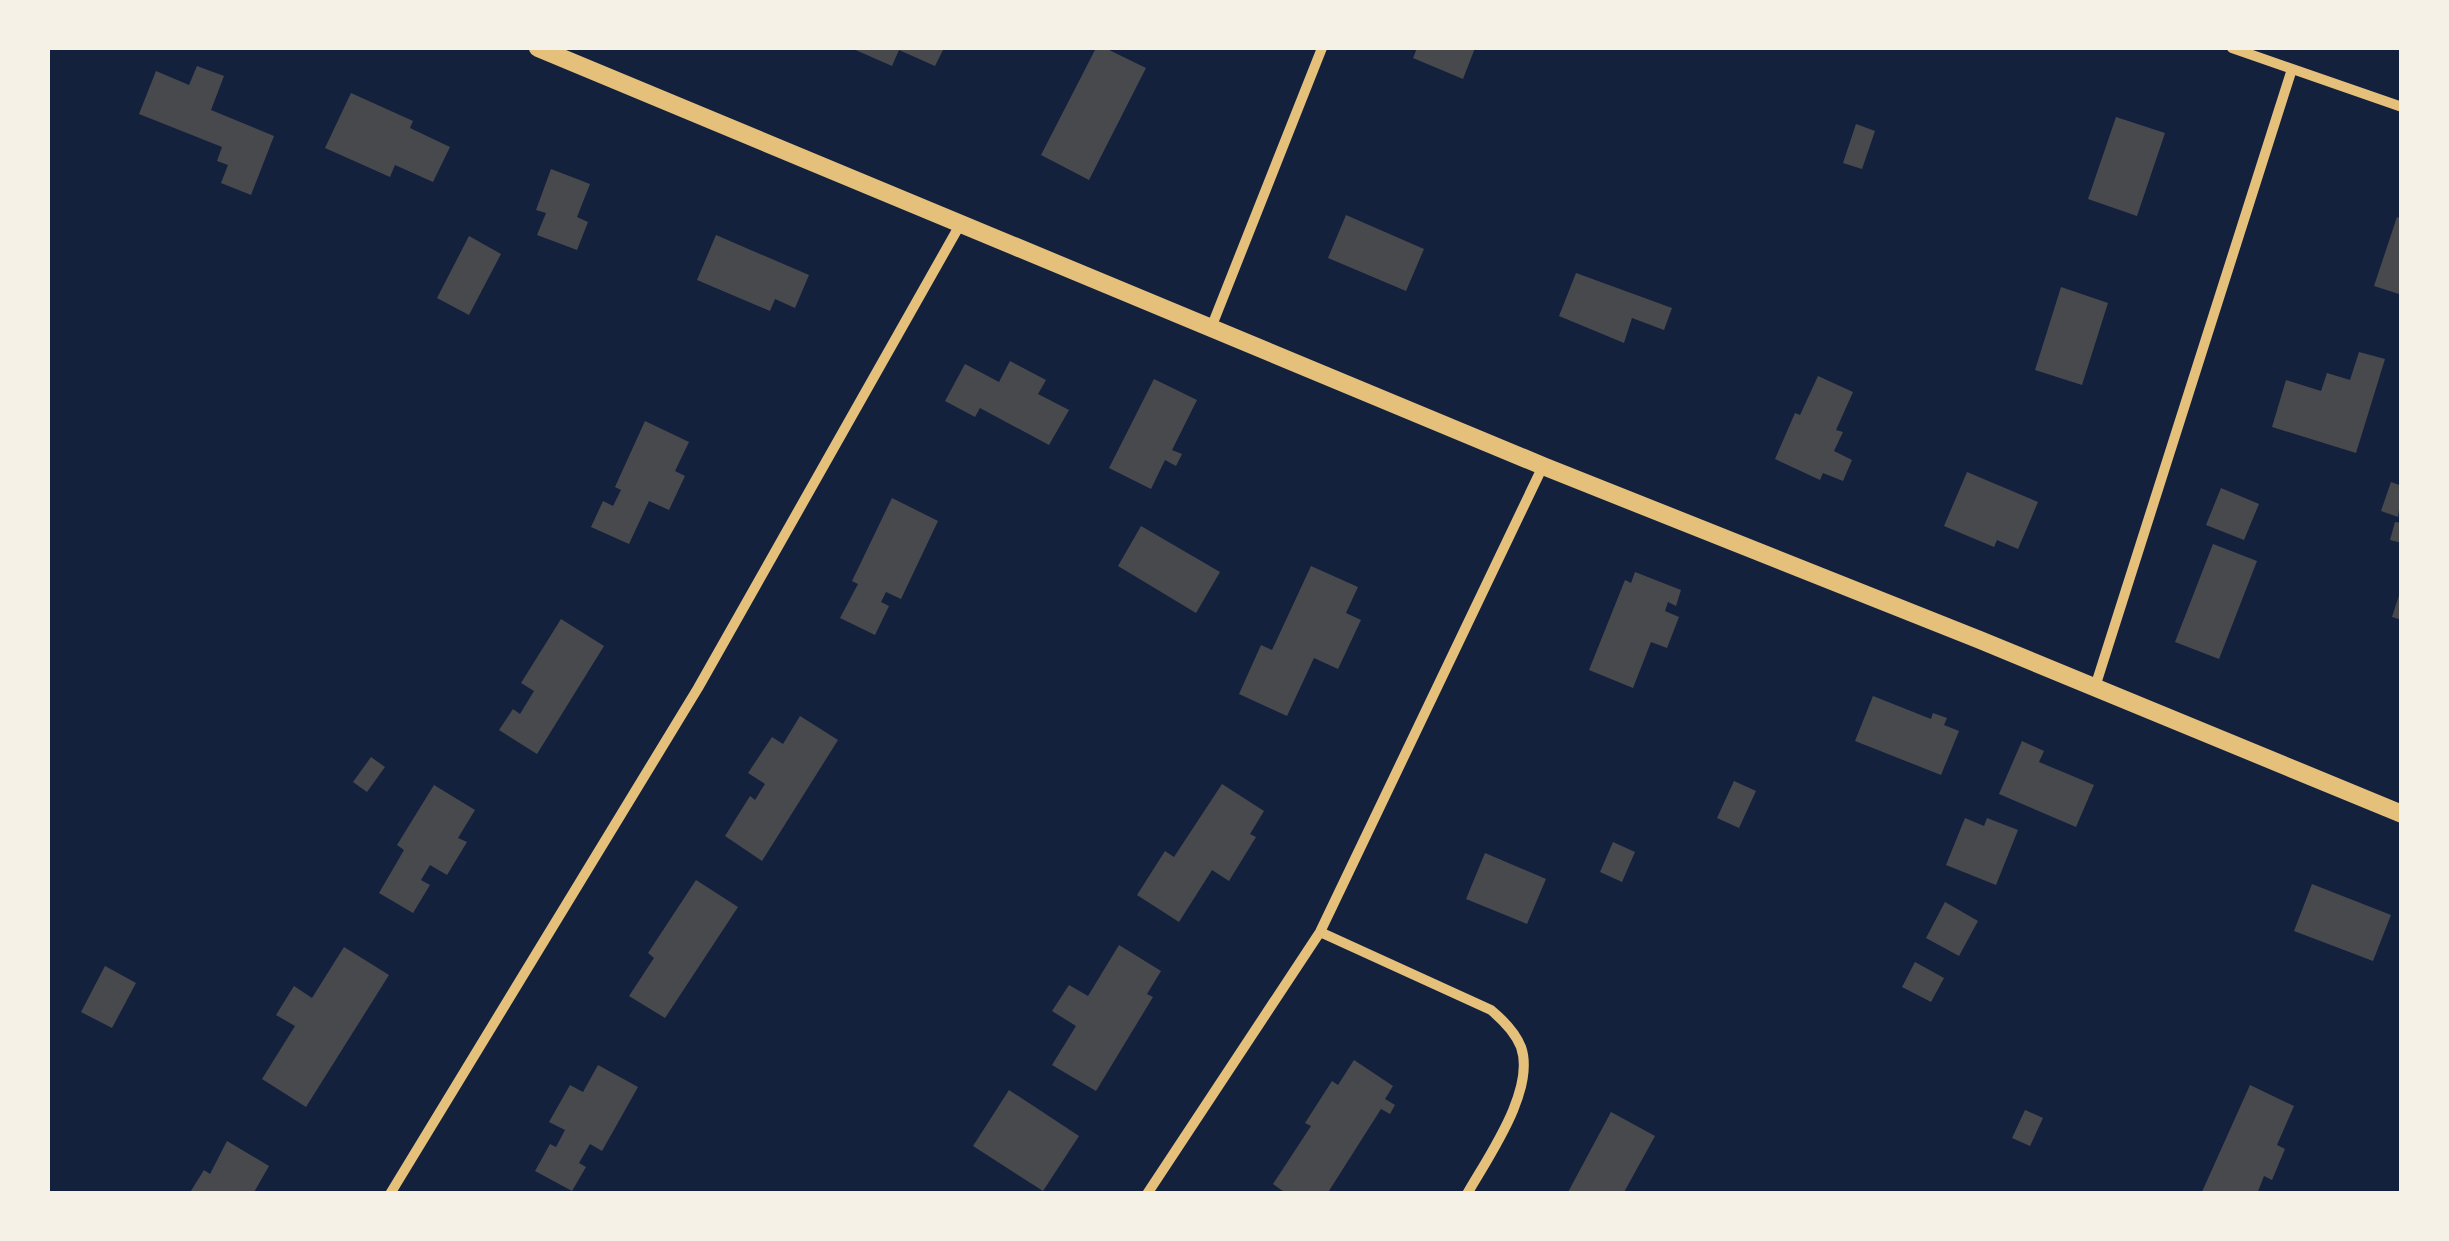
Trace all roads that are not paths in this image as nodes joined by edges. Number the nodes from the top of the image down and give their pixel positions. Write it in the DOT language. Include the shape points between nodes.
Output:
graph roads {
  1 [pos="538,48"];
  2 [pos="1322,48"];
  3 [pos="2232,48"];
  4 [pos="2292,69"];
  5 [pos="2402,107"];
  6 [pos="962,222"];
  7 [pos="1211,328"];
  8 [pos="1543,466"];
  9 [pos="2096,687"];
  10 [pos="2402,814"];
  11 [pos="1320,932"];
  12 [pos="390,1194"];
  13 [pos="1148,1194"];
  14 [pos="1468,1194"];
  1 -- 6 [label="street"];
  2 -- 7 [label="street"];
  3 -- 4 [label="street"];
  4 -- 5 [label="street"];
  4 -- 9 [label="street"];
  6 -- 7 [label="street"];
  6 -- 12 [label="street" via="698,688"];
  7 -- 8 [label="street"];
  8 -- 9 [label="street"];
  8 -- 11 [label="street"];
  9 -- 10 [label="street"];
  11 -- 13 [label="street"];
  11 -- 14 [label="street" via="1491,1010 1520,1046 1522,1078 1512,1112"];
}
